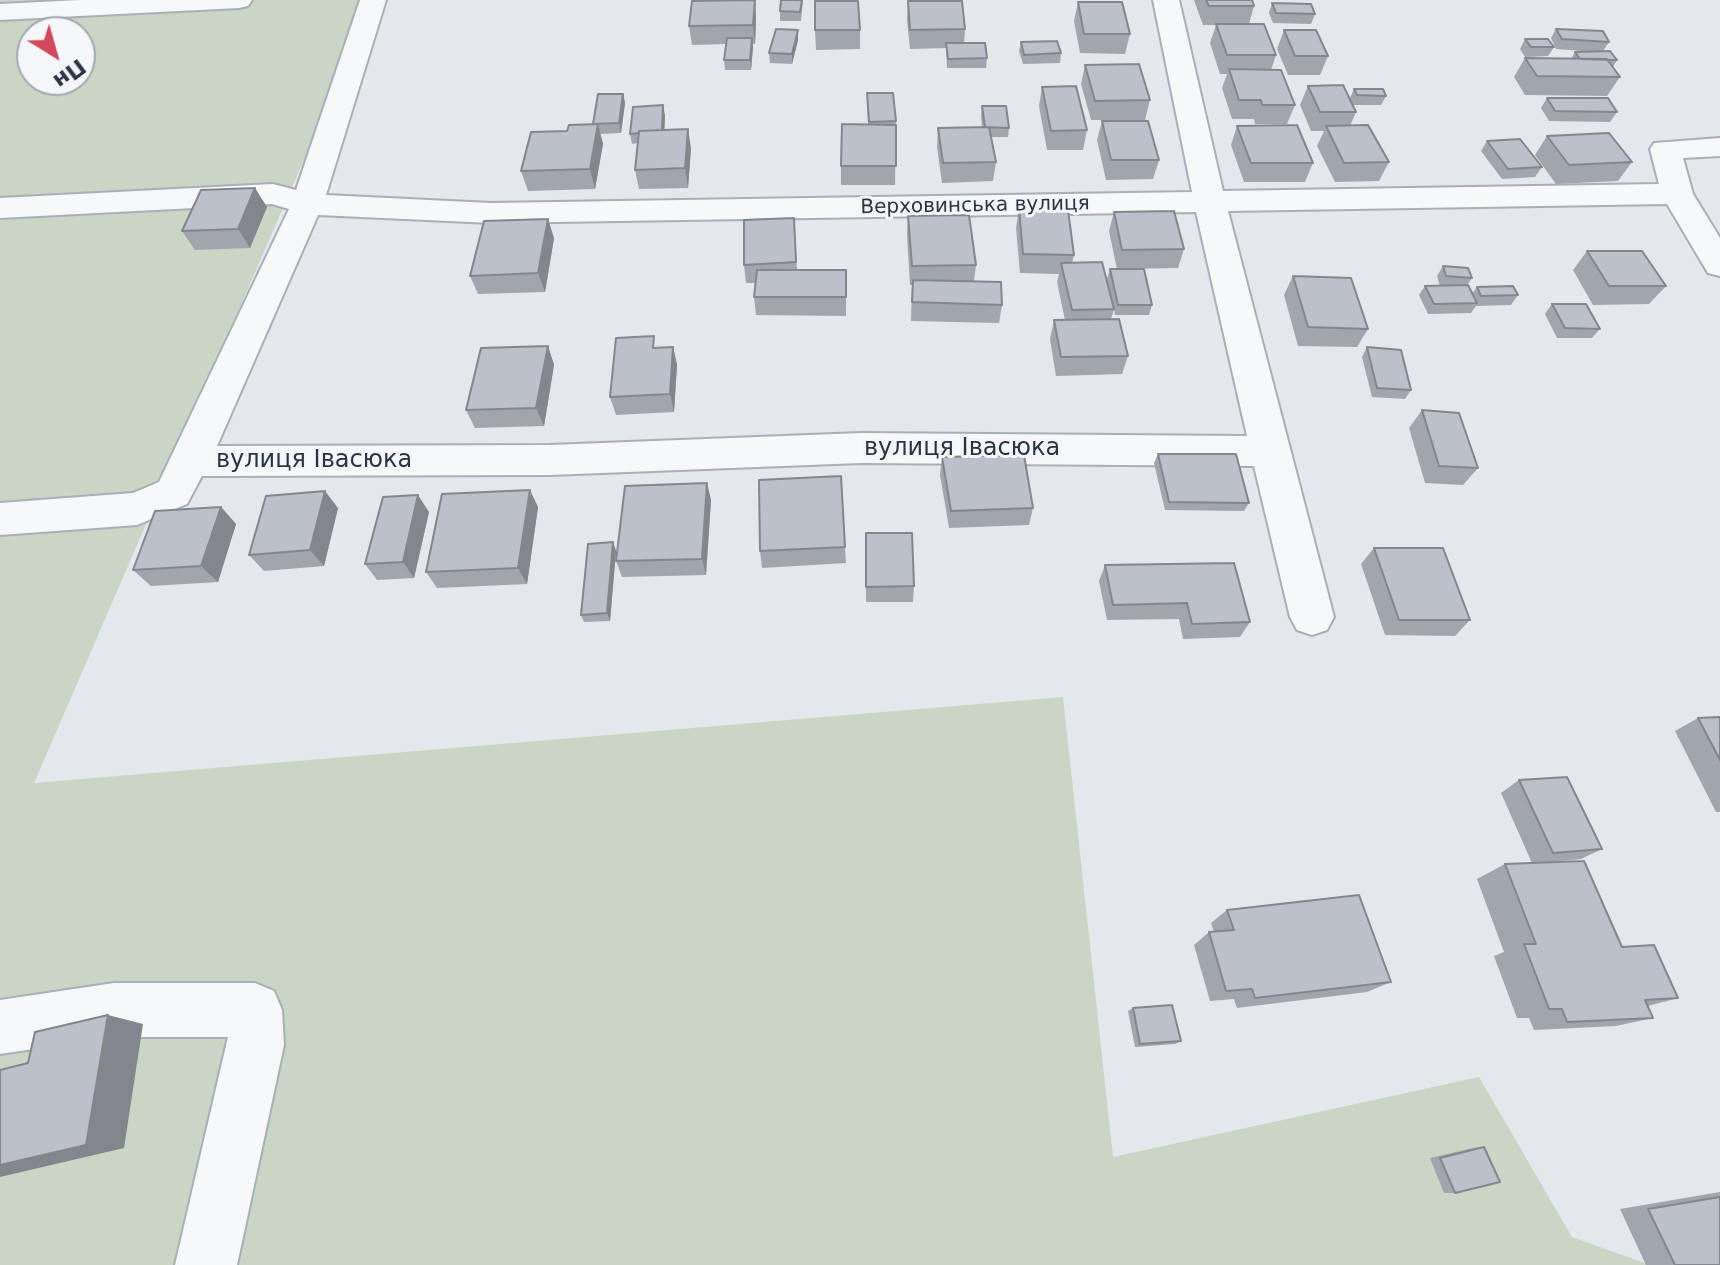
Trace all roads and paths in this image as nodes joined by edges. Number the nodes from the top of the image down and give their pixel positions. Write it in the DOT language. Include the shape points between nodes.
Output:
graph roads {
  1 [pos="239,0"];
  2 [pos="373,0"];
  3 [pos="1166,0"];
  4 [pos="0,12"];
  5 [pos="1720,147"];
  6 [pos="1677,194"];
  7 [pos="1210,203"];
  8 [pos="307,204"];
  9 [pos="0,208"];
  10 [pos="1720,265"];
  11 [pos="1270,451"];
  12 [pos="191,461"];
  13 [pos="0,519"];
  14 [pos="1312,617"];
  15 [pos="0,1027"];
  16 [pos="206,1265"];
  1 -- 4 [label="street"];
  2 -- 8 [label="street"];
  3 -- 7 [label="street"];
  5 -- 6 [label="street" via="1665,149"];
  6 -- 7 [label="street, Верховинська вулиця"];
  6 -- 10 [label="street"];
  7 -- 8 [label="street, Верховинська вулиця" via="491,213"];
  7 -- 11 [label="street"];
  8 -- 9 [label="street, Верховинська вулиця" via="273,194"];
  8 -- 12 [label="street"];
  11 -- 12 [label="street, вулиця Івасюка" via="861,448 550,460"];
  11 -- 14 [label="street"];
  12 -- 13 [label="street" via="173,493 137,509"];
  15 -- 16 [label="street" via="114,1010 255,1010 256,1045"];
}
